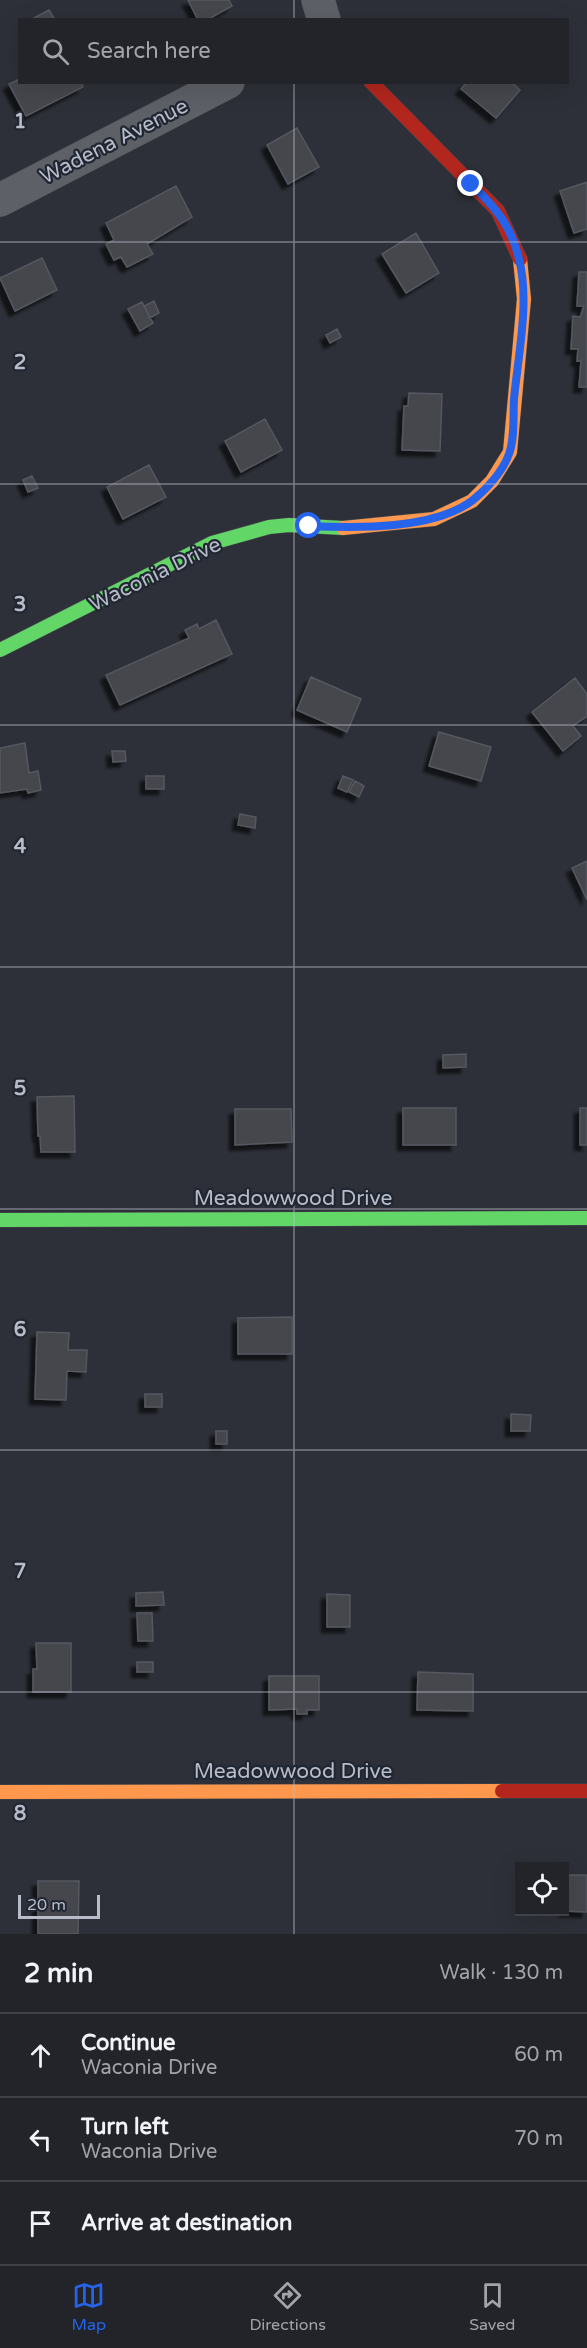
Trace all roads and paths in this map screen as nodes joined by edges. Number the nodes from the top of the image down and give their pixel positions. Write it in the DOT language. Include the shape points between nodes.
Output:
graph roads {
  1 [pos="318,0"];
  2 [pos="323,18"];
  3 [pos="224,84"];
  4 [pos="373,84"];
  5 [pos="0,200"];
  6 [pos="0,650"];
  7 [pos="587,1218"];
  8 [pos="0,1220"];
  9 [pos="587,1791"];
  10 [pos="0,1792"];
  1 -- 2 [label="street"];
  3 -- 5 [label="street, Wadena Avenue"];
  4 -- 6 [label="street, Waconia Drive" via="498,211 520,260 524,299 510,452 504,465 472,501 435,519 351,528 269,527 212,543"];
  7 -- 8 [label="street, Meadowwood Drive"];
  9 -- 10 [label="street, Meadowwood Drive"];
}
